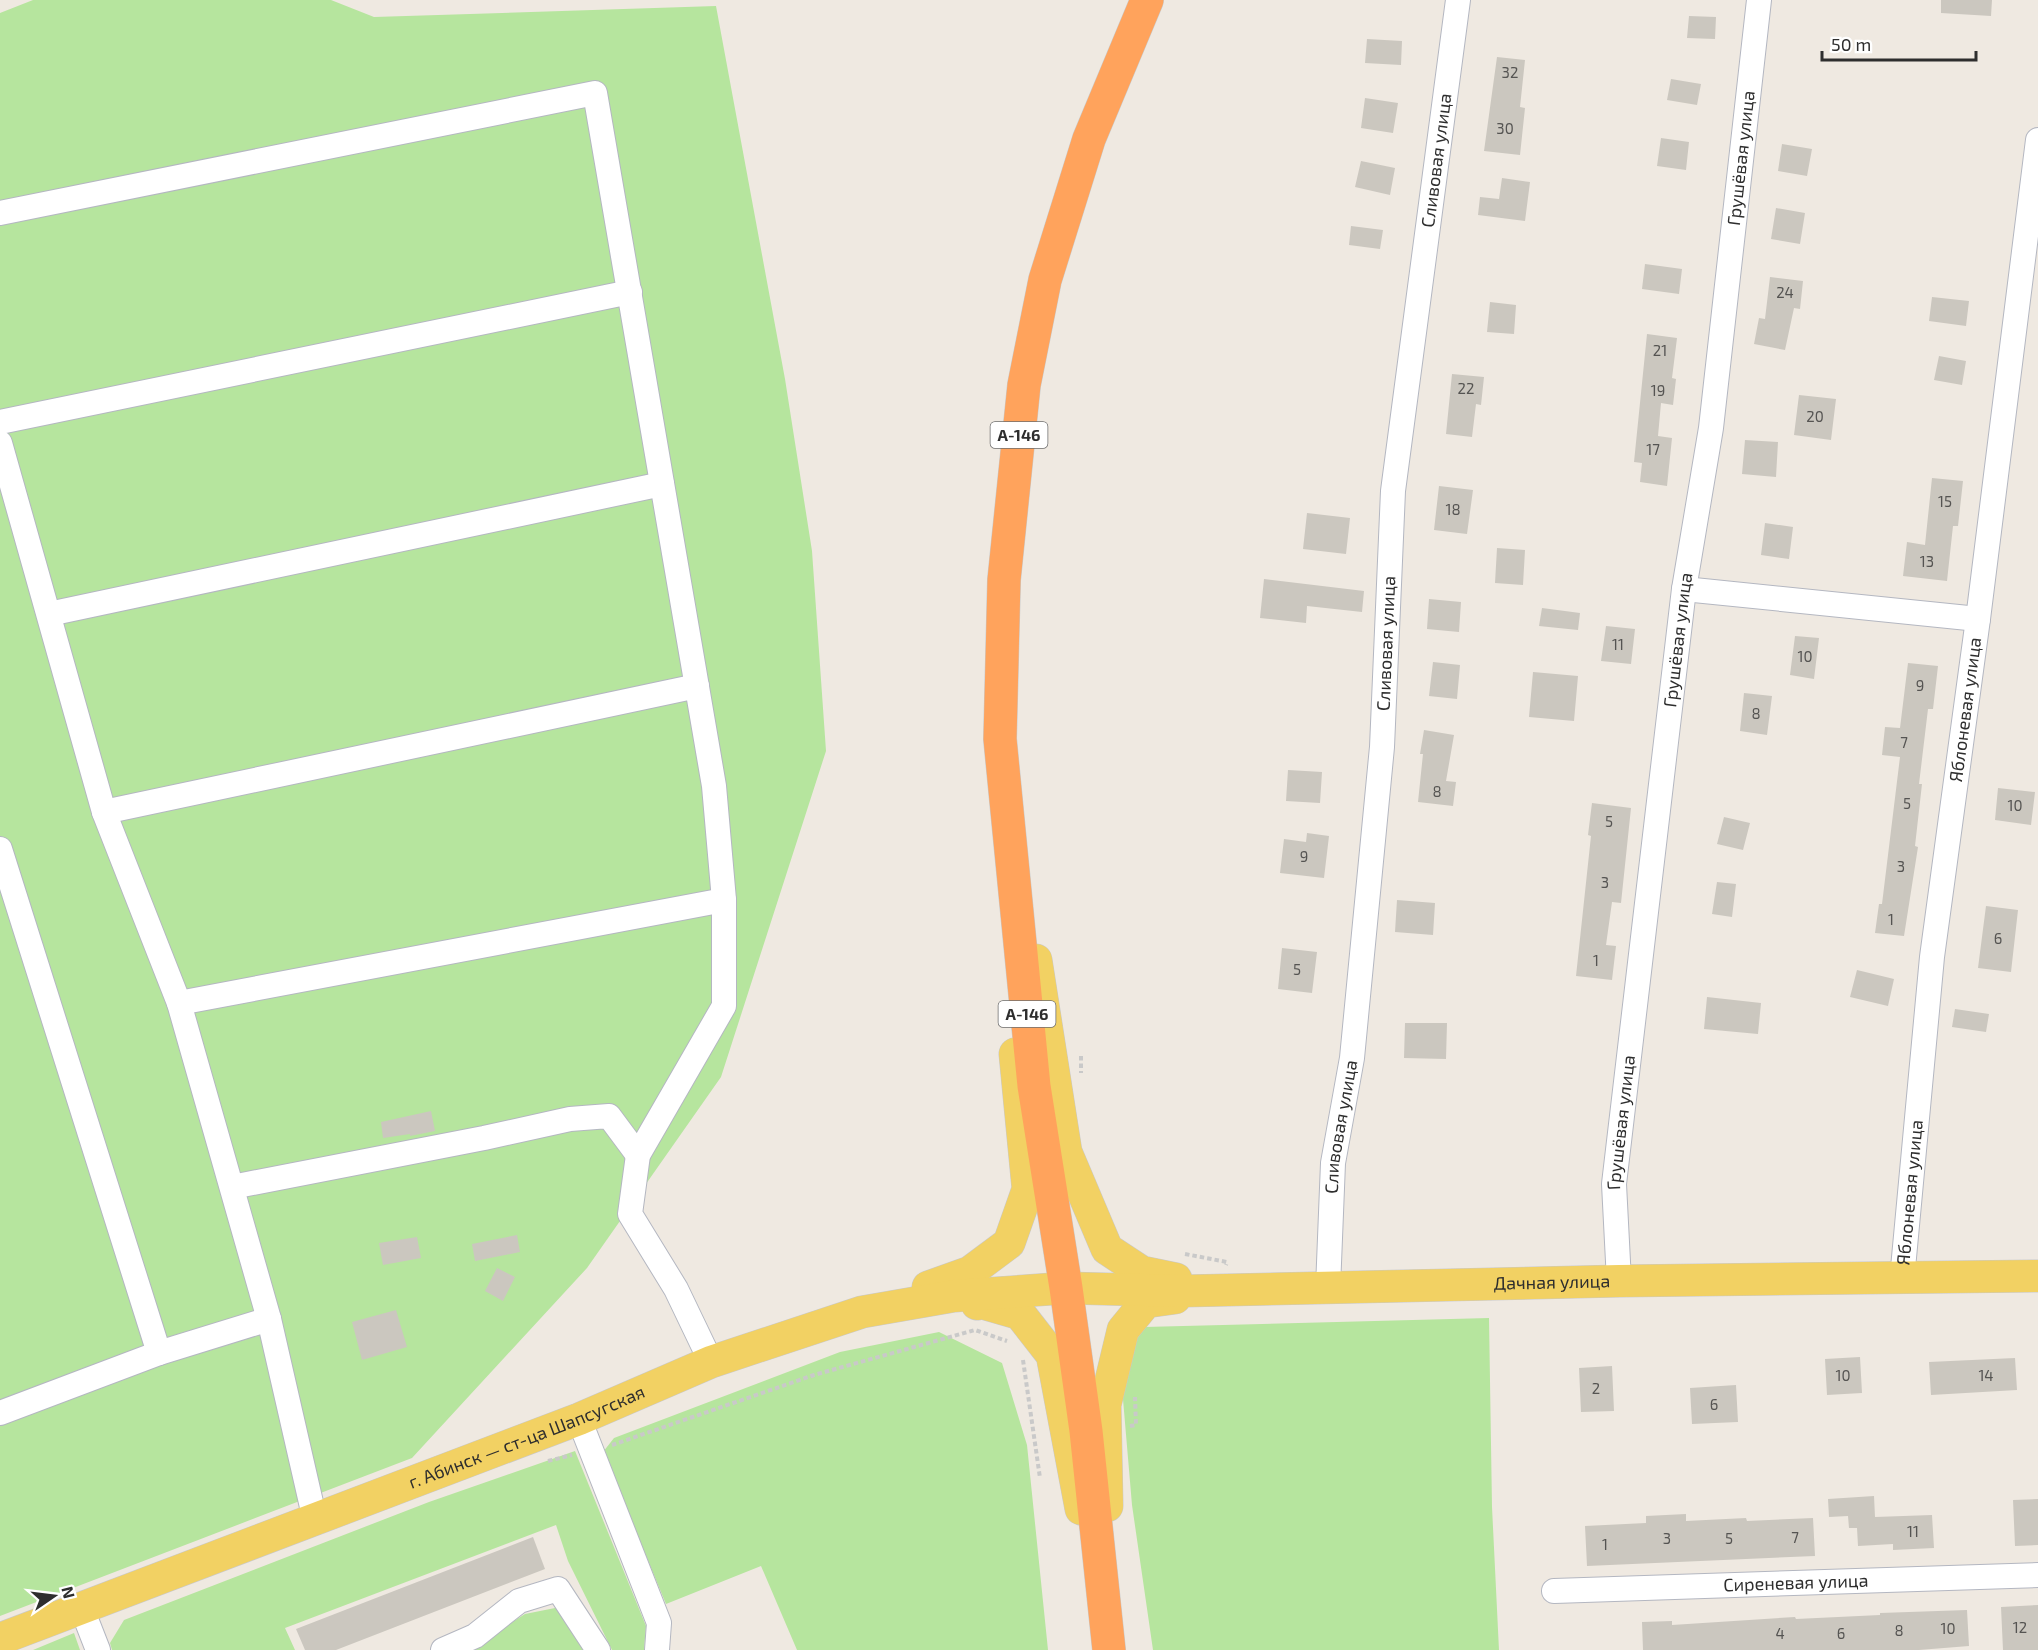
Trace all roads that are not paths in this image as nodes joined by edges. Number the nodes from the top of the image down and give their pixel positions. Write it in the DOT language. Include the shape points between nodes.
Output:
graph roads {
  1 [pos="1147,0"];
  2 [pos="1458,0"];
  3 [pos="1759,0"];
  4 [pos="2038,140"];
  5 [pos="0,213"];
  6 [pos="630,292"];
  7 [pos="0,422"];
  8 [pos="0,442"];
  9 [pos="662,484"];
  10 [pos="1684,589"];
  11 [pos="49,614"];
  12 [pos="1978,619"];
  13 [pos="697,686"];
  14 [pos="1000,739"];
  15 [pos="104,812"];
  16 [pos="0,849"];
  17 [pos="724,900"];
  18 [pos="179,1003"];
  19 [pos="638,1155"];
  20 [pos="232,1187"];
  21 [pos="2038,1276"];
  22 [pos="1902,1279"];
  23 [pos="1619,1281"];
  24 [pos="1066,1288"];
  25 [pos="1328,1288"];
  26 [pos="1224,1290"];
  27 [pos="862,1312"];
  28 [pos="269,1319"];
  29 [pos="159,1353"];
  30 [pos="711,1362"];
  31 [pos="0,1413"];
  32 [pos="579,1419"];
  33 [pos="315,1520"];
  34 [pos="2038,1575"];
  35 [pos="1554,1591"];
  36 [pos="82,1609"];
  37 [pos="0,1639"];
  38 [pos="98,1650"];
  39 [pos="443,1650"];
  40 [pos="598,1650"];
  41 [pos="657,1650"];
  42 [pos="1109,1650"];
  1 -- 14 [label="highway, А-146" via="1089,138 1045,280 1024,385 1004,580"];
  2 -- 25 [label="street, Сливовая улица" via="1393,491 1382,747 1352,1058 1333,1164"];
  3 -- 10 [label="street, Грушёвая улица" via="1711,428"];
  4 -- 12 [label="street, Яблоневая улица"];
  5 -- 6 [label="street" via="595,93"];
  6 -- 7 [label="street"];
  6 -- 9 [label="street"];
  8 -- 11 [label="street"];
  9 -- 11 [label="street"];
  9 -- 13 [label="street"];
  10 -- 12 [label="street"];
  10 -- 23 [label="street, Грушёвая улица" via="1614,1184"];
  11 -- 15 [label="street"];
  12 -- 22 [label="street, Яблоневая улица" via="1932,957"];
  13 -- 15 [label="street"];
  13 -- 17 [label="street" via="714,786"];
  14 -- 24 [label="highway, А-146" via="1034,1086"];
  14 -- 26 [label="main road" via="1066,1152 1107,1249 1142,1272"];
  14 -- 27 [label="main road" via="1010,999 1028,1189 1009,1243 970,1272"];
  15 -- 18 [label="street"];
  16 -- 29 [label="street"];
  17 -- 18 [label="street"];
  17 -- 19 [label="street" via="724,1006"];
  18 -- 20 [label="street"];
  19 -- 20 [label="street" via="609,1116 570,1119"];
  19 -- 30 [label="street" via="630,1214 676,1289"];
  20 -- 28 [label="street"];
  21 -- 22 [label="main road, Дачная улица"];
  22 -- 23 [label="main road, Дачная улица"];
  23 -- 25 [label="main road, Дачная улица"];
  24 -- 26 [label="main road, Дачная улица"];
  24 -- 27 [label="main road, г. Абинск — ст-ца Шапсугская" via="954,1296"];
  24 -- 42 [label="highway, А-146"];
  25 -- 26 [label="main road, Дачная улица"];
  26 -- 42 [label="main road" via="1146,1302 1123,1330 1105,1405"];
  27 -- 30 [label="main road, г. Абинск — ст-ца Шапсугская"];
  27 -- 42 [label="main road" via="982,1303 1020,1314 1052,1355"];
  28 -- 29 [label="street"];
  28 -- 33 [label="street"];
  29 -- 31 [label="street"];
  30 -- 32 [label="main road, г. Абинск — ст-ца Шапсугская"];
  32 -- 33 [label="main road, г. Абинск — ст-ца Шапсугская"];
  32 -- 41 [label="street" via="659,1623"];
  33 -- 36 [label="main road, г. Абинск — ст-ца Шапсугская"];
  34 -- 35 [label="street, Сиреневая улица"];
  36 -- 37 [label="main road, г. Абинск — ст-ца Шапсугская"];
  36 -- 38 [label="street"];
  39 -- 40 [label="street" via="475,1636 519,1601 558,1589"];
}
